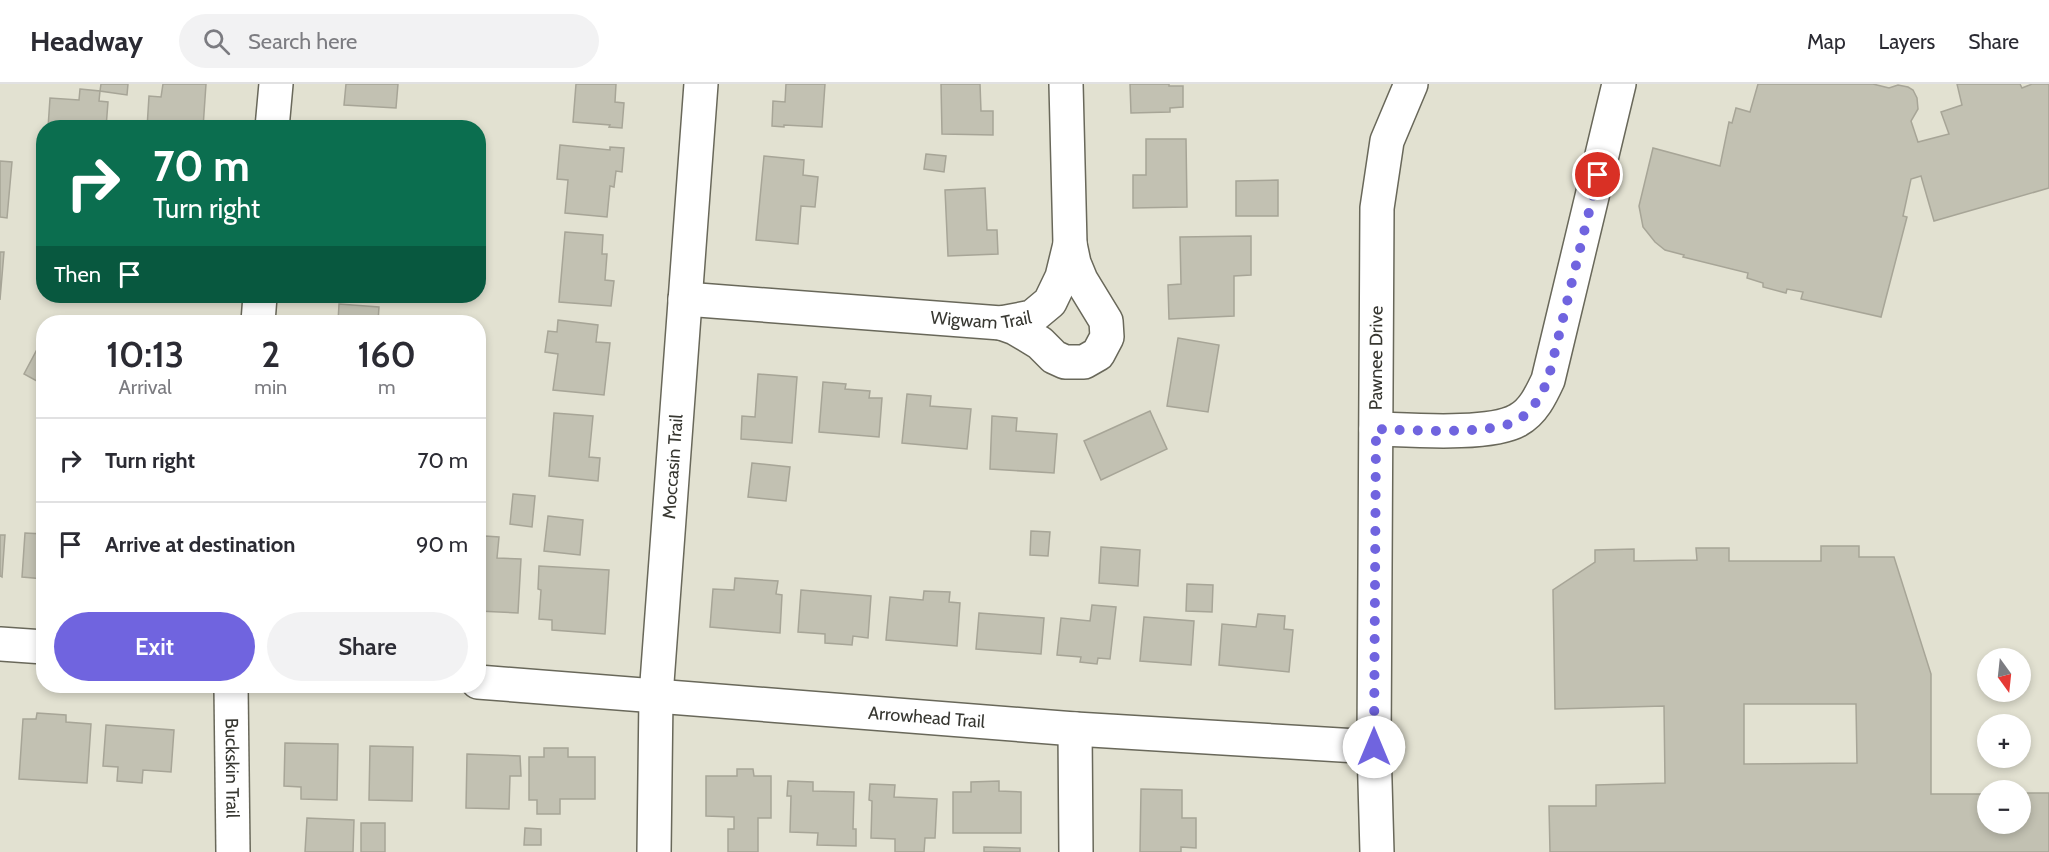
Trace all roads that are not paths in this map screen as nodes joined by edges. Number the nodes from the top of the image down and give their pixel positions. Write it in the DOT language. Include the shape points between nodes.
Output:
graph roads {
  1 [pos="276,84"];
  2 [pos="701,84"];
  3 [pos="1066,84"];
  4 [pos="1411,84"];
  5 [pos="1619,84"];
  6 [pos="273,120"];
  7 [pos="1070,244"];
  8 [pos="685,299"];
  9 [pos="1001,323"];
  10 [pos="1376,429"];
  11 [pos="0,644"];
  12 [pos="36,646"];
  13 [pos="486,683"];
  14 [pos="231,693"];
  15 [pos="656,696"];
  16 [pos="1075,729"];
  17 [pos="1374,747"];
  18 [pos="233,852"];
  19 [pos="654,852"];
  20 [pos="1076,852"];
  21 [pos="1377,852"];
  1 -- 6 [label="street"];
  2 -- 8 [label="street, Moccasin Trail"];
  3 -- 7 [label="street, Wigwam Trail"];
  4 -- 10 [label="street, Pawnee Drive" via="1387,141 1377,208"];
  5 -- 10 [label="street" via="1548,380 1537,402 1518,420 1491,429"];
  7 -- 9 [label="street, Wigwam Trail" via="1062,277 1050,302 1032,316"];
  7 -- 9 [label="street" via="1081,280 1107,321 1107,337 1098,354 1084,362 1065,362 1032,338"];
  8 -- 9 [label="street, Wigwam Trail"];
  8 -- 15 [label="street, Moccasin Trail"];
  10 -- 17 [label="street, Pawnee Drive"];
  11 -- 12 [label="street"];
  13 -- 15 [label="street, Arrowhead Trail"];
  14 -- 18 [label="street, Buckskin Trail"];
  15 -- 16 [label="street, Arrowhead Trail"];
  15 -- 19 [label="street, Moccasin Trail"];
  16 -- 17 [label="street, Arrowhead Trail"];
  16 -- 20 [label="street"];
  17 -- 21 [label="street"];
}
